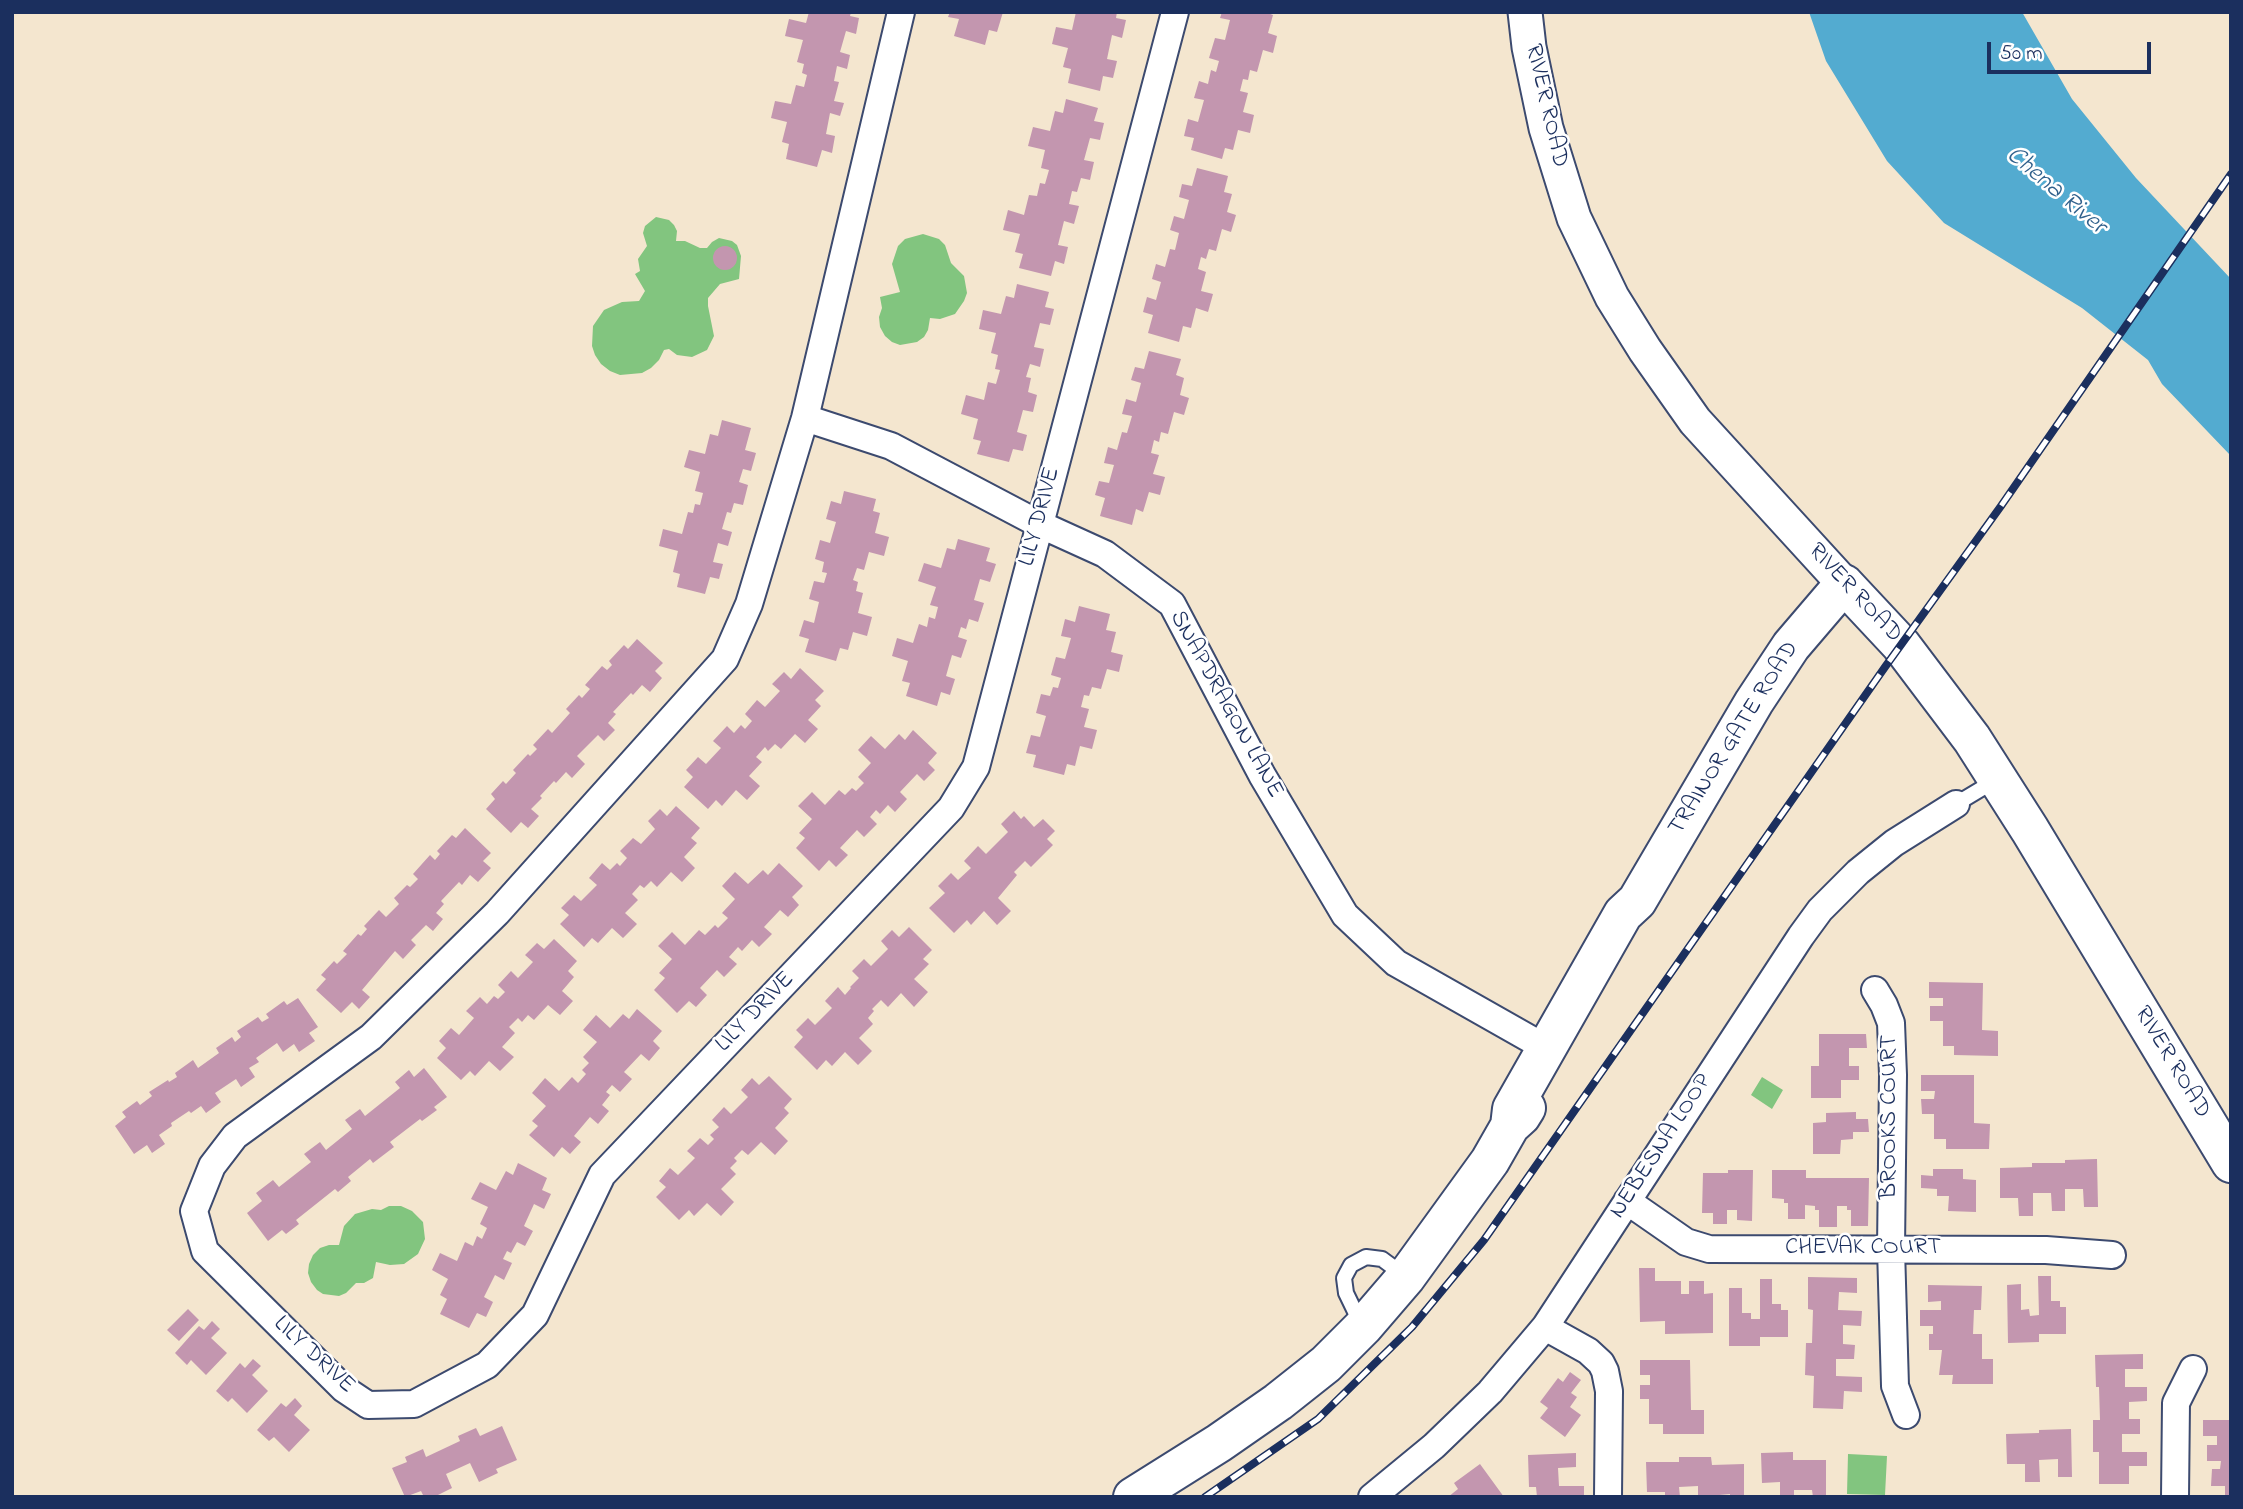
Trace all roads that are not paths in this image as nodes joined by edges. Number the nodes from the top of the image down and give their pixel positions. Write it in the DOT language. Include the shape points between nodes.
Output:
graph roads {
  1 [pos="901,12"];
  2 [pos="1175,12"];
  3 [pos="1525,12"];
  4 [pos="805,418"];
  5 [pos="1039,524"];
  6 [pos="1844,584"];
  7 [pos="1997,779"];
  8 [pos="1956,804"];
  9 [pos="1637,901"];
  10 [pos="1875,990"];
  11 [pos="1546,1048"];
  12 [pos="1510,1126"];
  13 [pos="2231,1163"];
  14 [pos="1628,1201"];
  15 [pos="1891,1249"];
  16 [pos="2112,1255"];
  17 [pos="1545,1327"];
  18 [pos="2193,1369"];
  19 [pos="1906,1415"];
  20 [pos="1133,1497"];
  21 [pos="1372,1497"];
  22 [pos="1608,1497"];
  23 [pos="2175,1497"];
  1 -- 4 [label="street, LILY DRIVE"];
  2 -- 5 [label="street, LILY DRIVE"];
  3 -- 6 [label="street, RIVER ROAD" via="1546,128 1574,218 1612,297 1695,421"];
  4 -- 5 [label="street, SNAPDRAGON LANE" via="891,446"];
  4 -- 5 [label="street, LILY DRIVE" via="749,604 725,659 497,913 371,1037 235,1136 212,1166 194,1211 205,1251 344,1389 368,1405 414,1404 487,1365 535,1315 602,1175 951,808 976,767"];
  5 -- 11 [label="street, SNAPDRAGON LANE" via="1105,554 1172,604 1262,775 1345,915 1396,963"];
  6 -- 7 [label="main road, RIVER ROAD" via="1947,703"];
  6 -- 9 [label="main road, TRAINOR GATE ROAD" via="1791,646 1754,702"];
  7 -- 8 [label="lane"];
  7 -- 13 [label="main road, RIVER ROAD"];
  8 -- 14 [label="street, NEBESNA LOOP" via="1894,843 1820,910"];
  9 -- 11 [label="main road, TRAINOR GATE ROAD" via="1623,914"];
  9 -- 12 [label="main road, TRAINOR GATE ROAD" via="1634,920 1613,959 1521,1116"];
  10 -- 15 [label="street, BROOKS COURT" via="1891,1023"];
  11 -- 12 [label="main road, TRAINOR GATE ROAD" via="1512,1109"];
  12 -- 20 [label="main road, TRAINOR GATE ROAD" via="1406,1277 1326,1364 1219,1443"];
  14 -- 15 [label="street, CHEVAK COURT" via="1686,1242 1702,1248"];
  14 -- 17 [label="street, NEBESNA LOOP"];
  15 -- 16 [label="street, CHEVAK COURT"];
  15 -- 19 [label="street, BROOKS COURT" via="1895,1386"];
  17 -- 21 [label="street, NEBESNA LOOP" via="1490,1392"];
  17 -- 22 [label="street" via="1588,1351 1605,1371 1609,1391"];
  18 -- 23 [label="street" via="2176,1403"];
}
